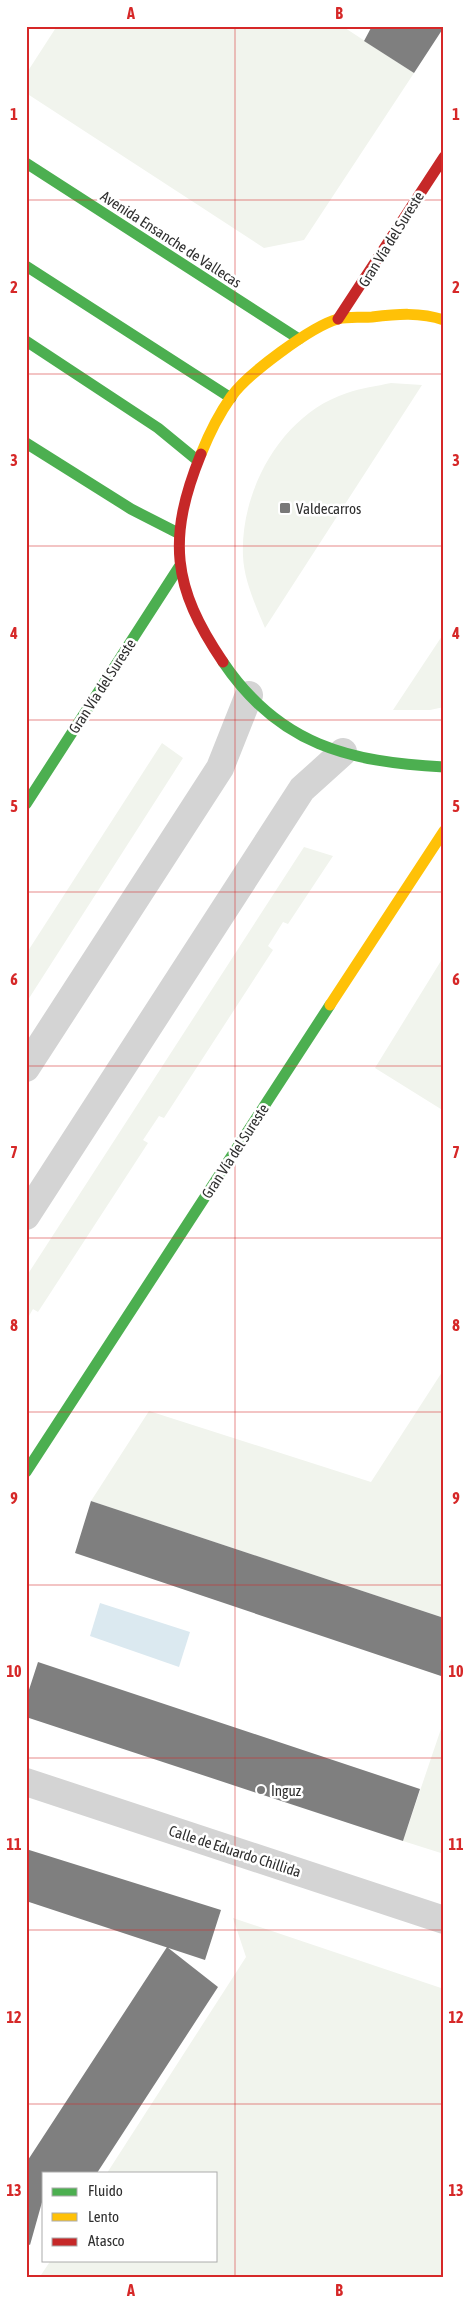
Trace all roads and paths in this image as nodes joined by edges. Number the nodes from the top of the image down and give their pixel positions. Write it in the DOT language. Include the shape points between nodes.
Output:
graph roads {
  1 [pos="444,157"];
  2 [pos="26,163"];
  3 [pos="26,266"];
  4 [pos="338,320"];
  5 [pos="444,320"];
  6 [pos="300,339"];
  7 [pos="26,341"];
  8 [pos="231,398"];
  9 [pos="26,443"];
  10 [pos="197,460"];
  11 [pos="178,533"];
  12 [pos="178,567"];
  13 [pos="249,695"];
  14 [pos="343,752"];
  15 [pos="444,767"];
  16 [pos="26,804"];
  17 [pos="444,831"];
  18 [pos="26,1068"];
  19 [pos="26,1216"];
  20 [pos="26,1472"];
  21 [pos="26,1782"];
  22 [pos="444,1920"];
  1 -- 4 [label="street, Gran Vía del Sureste"];
  2 -- 6 [label="street, Avenida Ensanche de Vallecas"];
  3 -- 8 [label="street"];
  4 -- 5 [label="street" via="386,315"];
  4 -- 6 [label="street"];
  6 -- 8 [label="street" via="243,383"];
  7 -- 10 [label="street" via="142,418"];
  8 -- 10 [label="street"];
  9 -- 11 [label="street" via="131,509"];
  10 -- 11 [label="street"];
  11 -- 12 [label="street"];
  12 -- 13 [label="street" via="188,604 211,645"];
  12 -- 16 [label="street, Gran Vía del Sureste"];
  13 -- 14 [label="street" via="291,732"];
  13 -- 18 [label="street" via="220,768"];
  14 -- 15 [label="street" via="399,766"];
  14 -- 19 [label="street" via="302,789"];
  17 -- 20 [label="street, Gran Vía del Sureste"];
  21 -- 22 [label="street, Calle de Eduardo Chillida"];
}
